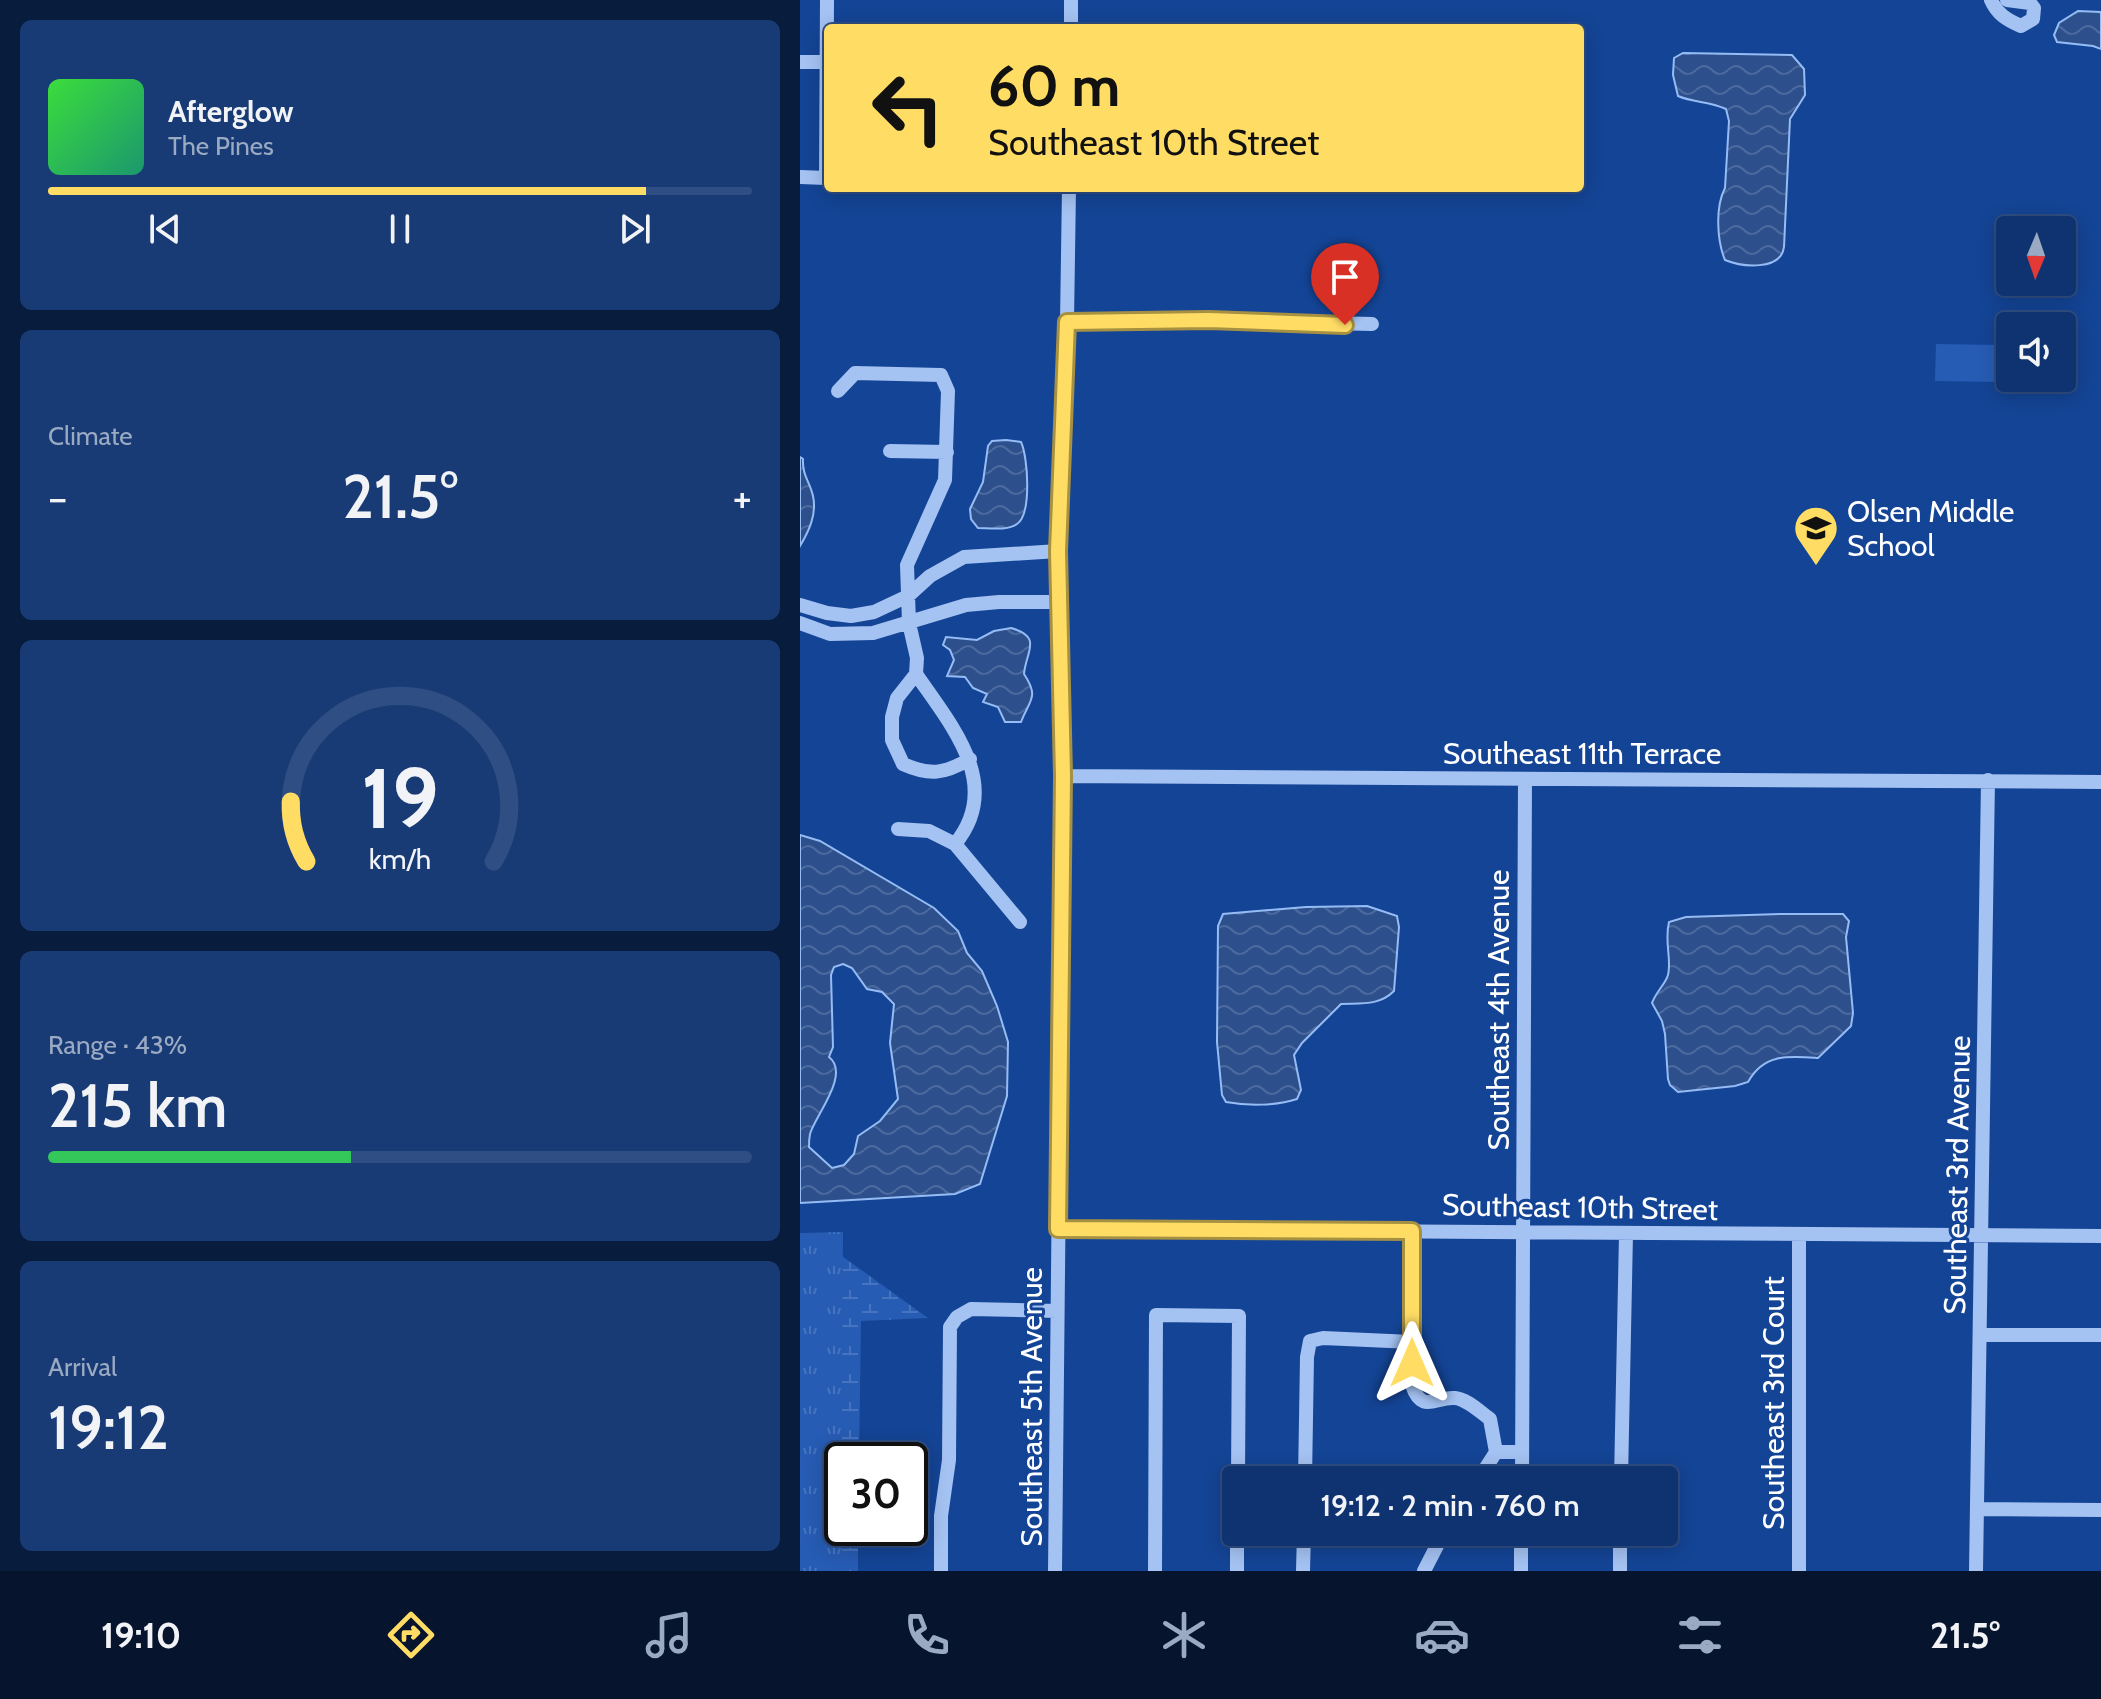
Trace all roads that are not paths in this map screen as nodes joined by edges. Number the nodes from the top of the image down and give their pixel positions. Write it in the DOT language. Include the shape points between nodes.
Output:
graph roads {
  1 [pos="827,0"];
  2 [pos="1071,0"];
  3 [pos="1991,0"];
  4 [pos="2007,0"];
  5 [pos="2027,0"];
  6 [pos="827,24"];
  7 [pos="1071,24"];
  8 [pos="800,62"];
  9 [pos="824,62"];
  10 [pos="800,177"];
  11 [pos="824,178"];
  12 [pos="1069,192"];
  13 [pos="1067,322"];
  14 [pos="1372,324"];
  15 [pos="838,391"];
  16 [pos="890,451"];
  17 [pos="947,452"];
  18 [pos="1058,551"];
  19 [pos="908,596"];
  20 [pos="1059,602"];
  21 [pos="800,605"];
  22 [pos="800,623"];
  23 [pos="909,623"];
  24 [pos="916,674"];
  25 [pos="970,759"];
  26 [pos="1063,776"];
  27 [pos="1525,779"];
  28 [pos="1988,780"];
  29 [pos="2101,782"];
  30 [pos="898,829"];
  31 [pos="955,844"];
  32 [pos="1020,922"];
  33 [pos="1058,1229"];
  34 [pos="1412,1231"];
  35 [pos="1524,1231"];
  36 [pos="1626,1234"];
  37 [pos="1799,1235"];
  38 [pos="1982,1236"];
  39 [pos="2101,1236"];
  40 [pos="1057,1311"];
  41 [pos="1981,1335"];
  42 [pos="2101,1335"];
  43 [pos="1412,1342"];
  44 [pos="1496,1452"];
  45 [pos="1522,1452"];
  46 [pos="1238,1466"];
  47 [pos="1305,1466"];
  48 [pos="1487,1466"];
  49 [pos="1522,1466"];
  50 [pos="1621,1466"];
  51 [pos="1978,1509"];
  52 [pos="2101,1510"];
  53 [pos="1237,1546"];
  54 [pos="1304,1546"];
  55 [pos="1437,1546"];
  56 [pos="1521,1546"];
  57 [pos="1620,1546"];
  58 [pos="941,1571"];
  59 [pos="1055,1571"];
  60 [pos="1155,1571"];
  61 [pos="1237,1571"];
  62 [pos="1303,1571"];
  63 [pos="1424,1571"];
  64 [pos="1521,1571"];
  65 [pos="1620,1571"];
  66 [pos="1799,1571"];
  67 [pos="1976,1571"];
  1 -- 6 [label="street"];
  2 -- 7 [label="street"];
  3 -- 5 [label="street" via="1998,13 2021,26 2034,15"];
  4 -- 5 [label="street"];
  8 -- 9 [label="street"];
  10 -- 11 [label="street"];
  12 -- 13 [label="street, Southeast 5th Avenue"];
  13 -- 14 [label="street"];
  13 -- 18 [label="street, Southeast 5th Avenue"];
  15 -- 17 [label="street" via="855,373 941,375 948,391"];
  16 -- 17 [label="street"];
  17 -- 19 [label="street" via="945,480 907,565"];
  18 -- 19 [label="street" via="964,557"];
  18 -- 20 [label="street, Southeast 5th Avenue"];
  19 -- 21 [label="street" via="851,616"];
  19 -- 23 [label="street"];
  20 -- 23 [label="street" via="966,605"];
  20 -- 26 [label="street, Southeast 5th Avenue"];
  22 -- 23 [label="street" via="830,634 873,633"];
  23 -- 24 [label="street"];
  24 -- 25 [label="street"];
  24 -- 25 [label="street" via="897,698 892,717 892,740 903,764 923,773 950,770"];
  25 -- 31 [label="street" via="976,791 970,827"];
  26 -- 27 [label="street, Southeast 11th Terrace"];
  26 -- 33 [label="street, Southeast 5th Avenue"];
  27 -- 28 [label="street, Southeast 11th Terrace"];
  27 -- 35 [label="street, Southeast 4th Avenue"];
  28 -- 29 [label="street, Southeast 11th Terrace"];
  28 -- 38 [label="street, Southeast 3rd Avenue"];
  30 -- 31 [label="street" via="929,831"];
  31 -- 32 [label="street"];
  33 -- 34 [label="street, Southeast 10th Street"];
  33 -- 40 [label="street, Southeast 5th Avenue"];
  34 -- 35 [label="street, Southeast 10th Street"];
  34 -- 43 [label="street"];
  35 -- 36 [label="street, Southeast 10th Street"];
  35 -- 45 [label="street, Southeast 4th Avenue"];
  36 -- 37 [label="street, Southeast 10th Street"];
  36 -- 50 [label="street"];
  37 -- 38 [label="street, Southeast 10th Street"];
  37 -- 66 [label="street, Southeast 3rd Court"];
  38 -- 39 [label="street, Southeast 10th Street"];
  38 -- 41 [label="street, Southeast 3rd Avenue"];
  40 -- 58 [label="street" via="971,1309 950,1327"];
  40 -- 59 [label="street, Southeast 5th Avenue"];
  41 -- 42 [label="street"];
  41 -- 51 [label="street, Southeast 3rd Avenue"];
  43 -- 44 [label="street" via="1415,1395 1424,1402 1460,1399 1490,1419"];
  43 -- 47 [label="street" via="1310,1341"];
  44 -- 45 [label="street"];
  44 -- 48 [label="street"];
  45 -- 49 [label="street, Southeast 4th Avenue"];
  46 -- 60 [label="street" via="1239,1316 1156,1315"];
  51 -- 52 [label="street"];
  51 -- 67 [label="street, Southeast 3rd Avenue"];
  53 -- 61 [label="street"];
  54 -- 62 [label="street"];
  55 -- 63 [label="street"];
  56 -- 64 [label="street"];
  57 -- 65 [label="street"];
}
